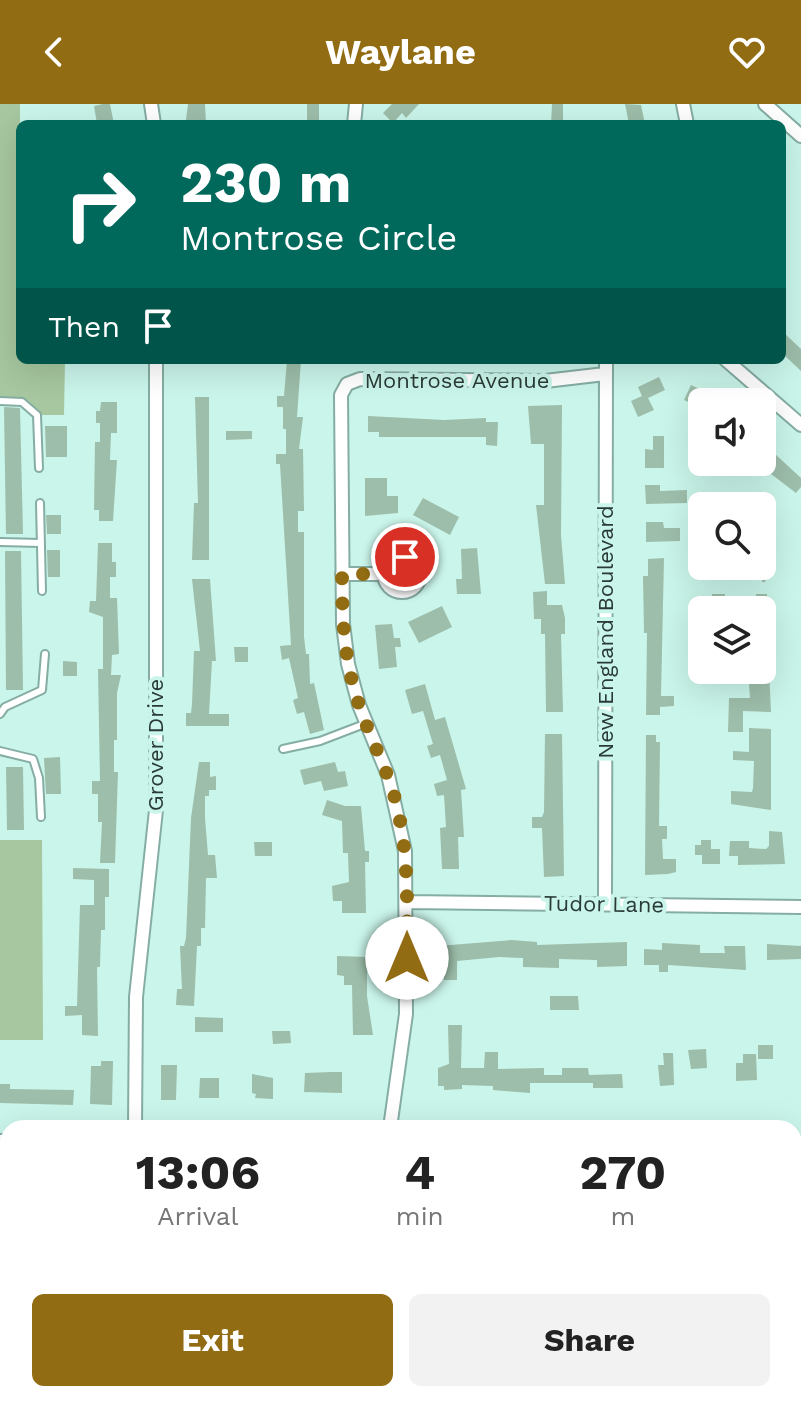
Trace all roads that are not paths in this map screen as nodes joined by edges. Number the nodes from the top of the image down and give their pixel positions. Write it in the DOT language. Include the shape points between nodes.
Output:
graph roads {
  1 [pos="765,104"];
  2 [pos="783,120"];
  3 [pos="786,123"];
  4 [pos="801,136"];
  5 [pos="156,364"];
  6 [pos="607,364"];
  7 [pos="731,364"];
  8 [pos="0,401"];
  9 [pos="801,425"];
  10 [pos="39,468"];
  11 [pos="40,503"];
  12 [pos="0,542"];
  13 [pos="41,543"];
  14 [pos="342,574"];
  15 [pos="383,574"];
  16 [pos="42,591"];
  17 [pos="45,654"];
  18 [pos="0,714"];
  19 [pos="367,723"];
  20 [pos="283,749"];
  21 [pos="0,751"];
  22 [pos="41,817"];
  23 [pos="407,902"];
  24 [pos="605,904"];
  25 [pos="801,907"];
  26 [pos="135,1120"];
  27 [pos="391,1120"];
  1 -- 2 [label="street"];
  3 -- 4 [label="street"];
  5 -- 26 [label="street, Grover Drive" via="156,810 136,997"];
  6 -- 14 [label="street, Montrose Avenue" via="545,381 360,379 347,384 341,395"];
  6 -- 24 [label="street, New England Boulevard"];
  7 -- 9 [label="street"];
  8 -- 10 [label="lane" via="22,402 37,415"];
  11 -- 13 [label="lane"];
  12 -- 13 [label="lane"];
  13 -- 16 [label="lane"];
  14 -- 15 [label="street"];
  14 -- 19 [label="street, Montrose Avenue" via="348,664"];
  17 -- 18 [label="lane" via="42,690"];
  19 -- 20 [label="lane"];
  19 -- 23 [label="street, Montrose Avenue" via="398,808"];
  21 -- 22 [label="lane" via="33,759"];
  23 -- 24 [label="street, Tudor Lane"];
  23 -- 27 [label="street, Montrose Avenue" via="406,1014"];
  24 -- 25 [label="street, Tudor Lane"];
}
